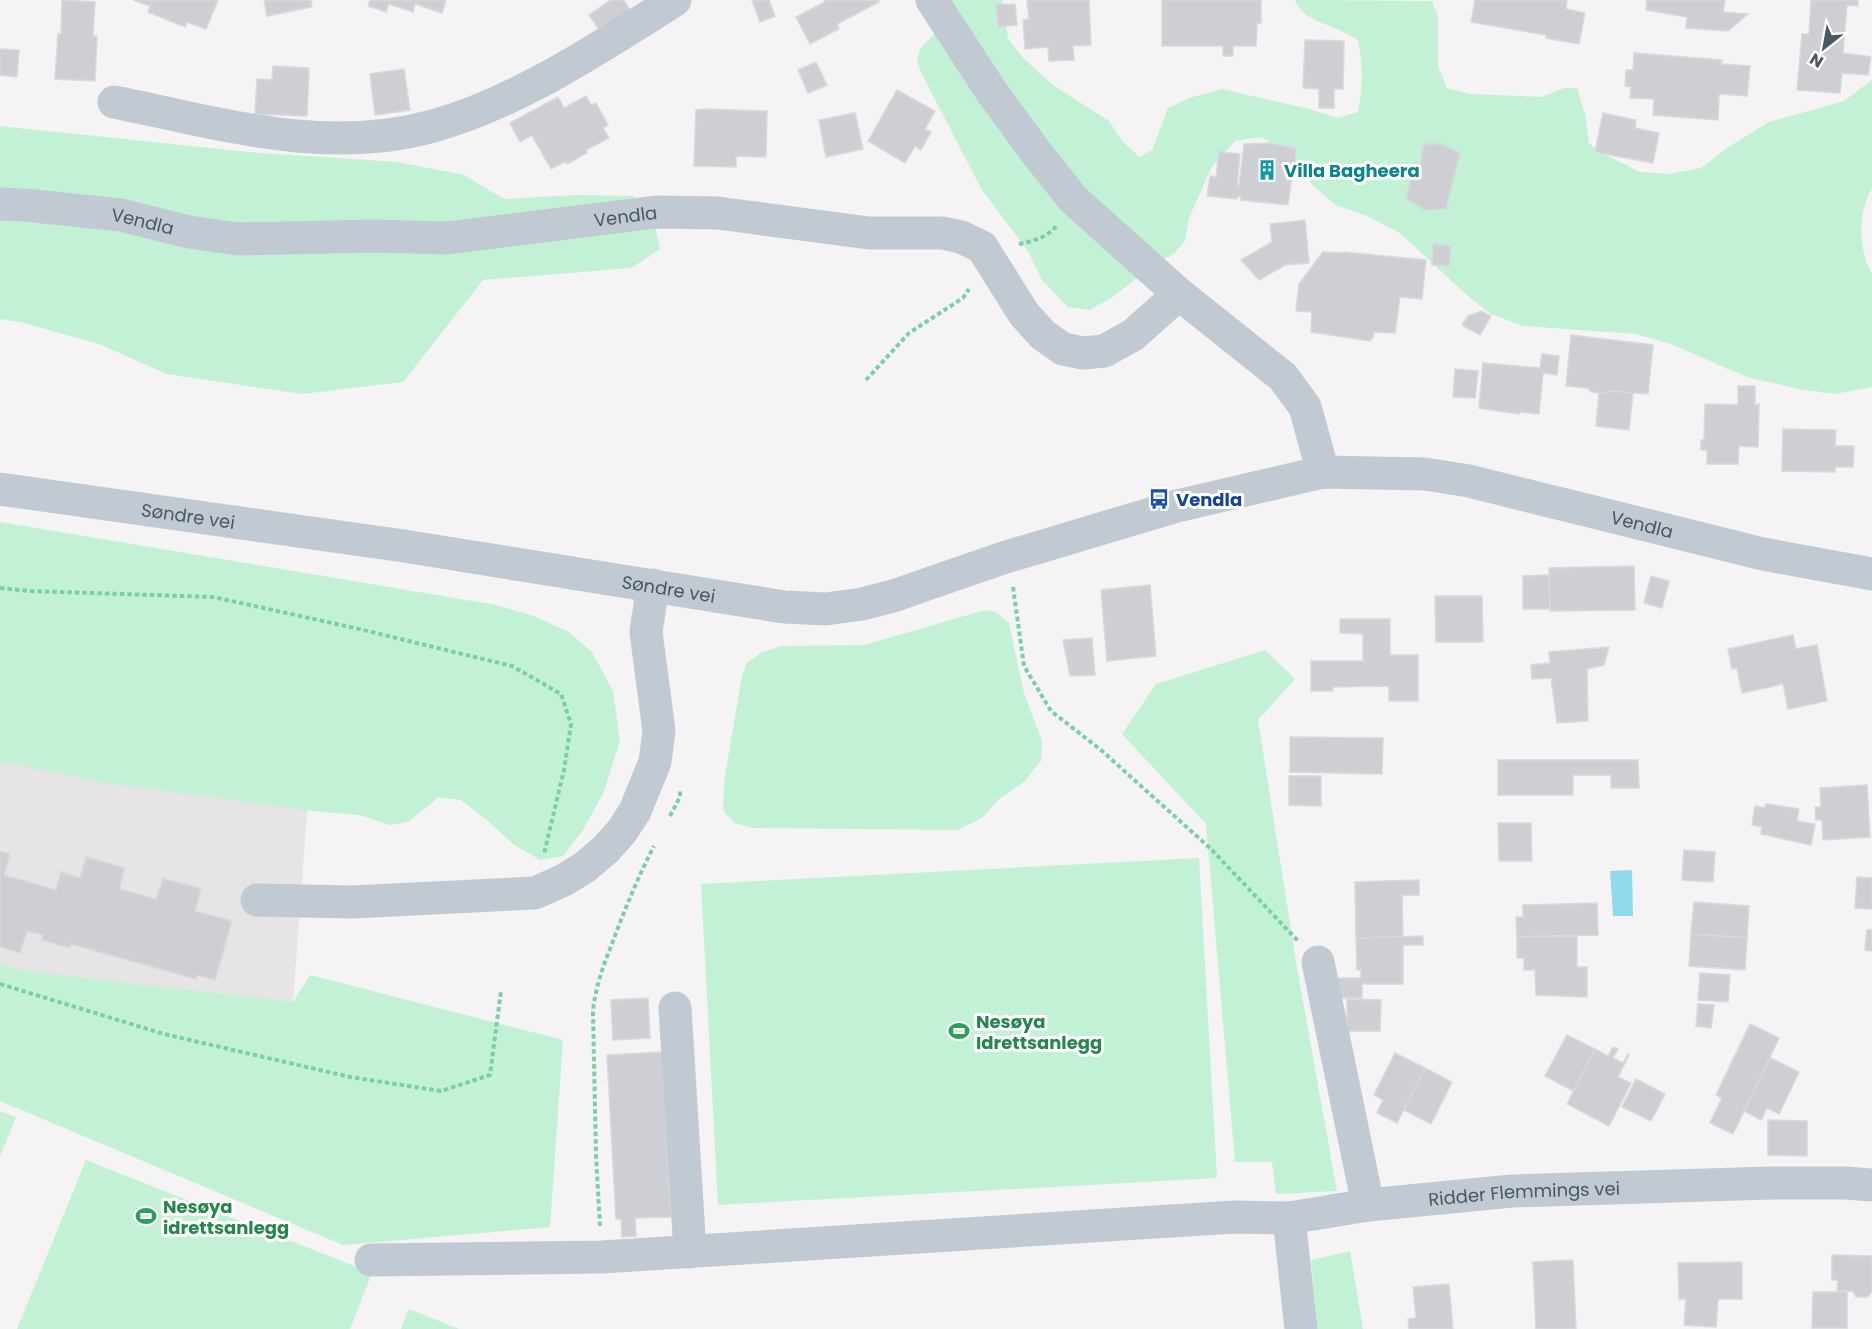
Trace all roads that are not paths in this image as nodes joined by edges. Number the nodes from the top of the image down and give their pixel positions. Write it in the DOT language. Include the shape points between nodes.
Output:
graph roads {
  1 [pos="675,0"];
  2 [pos="932,0"];
  3 [pos="114,102"];
  4 [pos="0,204"];
  5 [pos="1179,294"];
  6 [pos="1323,472"];
  7 [pos="0,489"];
  8 [pos="1872,574"];
  9 [pos="652,585"];
  10 [pos="257,900"];
  11 [pos="1318,962"];
  12 [pos="675,1008"];
  13 [pos="1872,1185"];
  14 [pos="1368,1205"];
  15 [pos="1289,1218"];
  16 [pos="690,1252"];
  17 [pos="371,1260"];
  18 [pos="1301,1329"];
  1 -- 3 [label="street" via="569,65 509,96 460,117 405,132 365,137 298,136"];
  2 -- 5 [label="street" via="992,91 1072,198"];
  4 -- 5 [label="street, Vendla" via="121,215 238,239 447,237 656,212 718,213 869,233 942,233 982,247 1024,314 1043,335 1063,349 1083,352 1104,351 1133,335"];
  5 -- 6 [label="street" via="1283,377 1305,407"];
  6 -- 8 [label="street, Vendla" via="1425,474 1469,481 1763,554"];
  6 -- 9 [label="street, Søndre vei" via="1177,506 862,604 826,609 784,607"];
  7 -- 9 [label="street, Søndre vei"];
  9 -- 10 [label="street" via="646,632 659,731 655,762 635,811 622,831 585,867 535,893 353,902"];
  11 -- 14 [label="street"];
  12 -- 16 [label="street"];
  13 -- 14 [label="street, Ridder Flemmings vei" via="1749,1183 1523,1190"];
  14 -- 15 [label="street, Ridder Flemmings vei"];
  15 -- 16 [label="street, Ridder Flemmings vei" via="1235,1217"];
  15 -- 18 [label="street"];
  16 -- 17 [label="street, Ridder Flemmings vei"];
}
